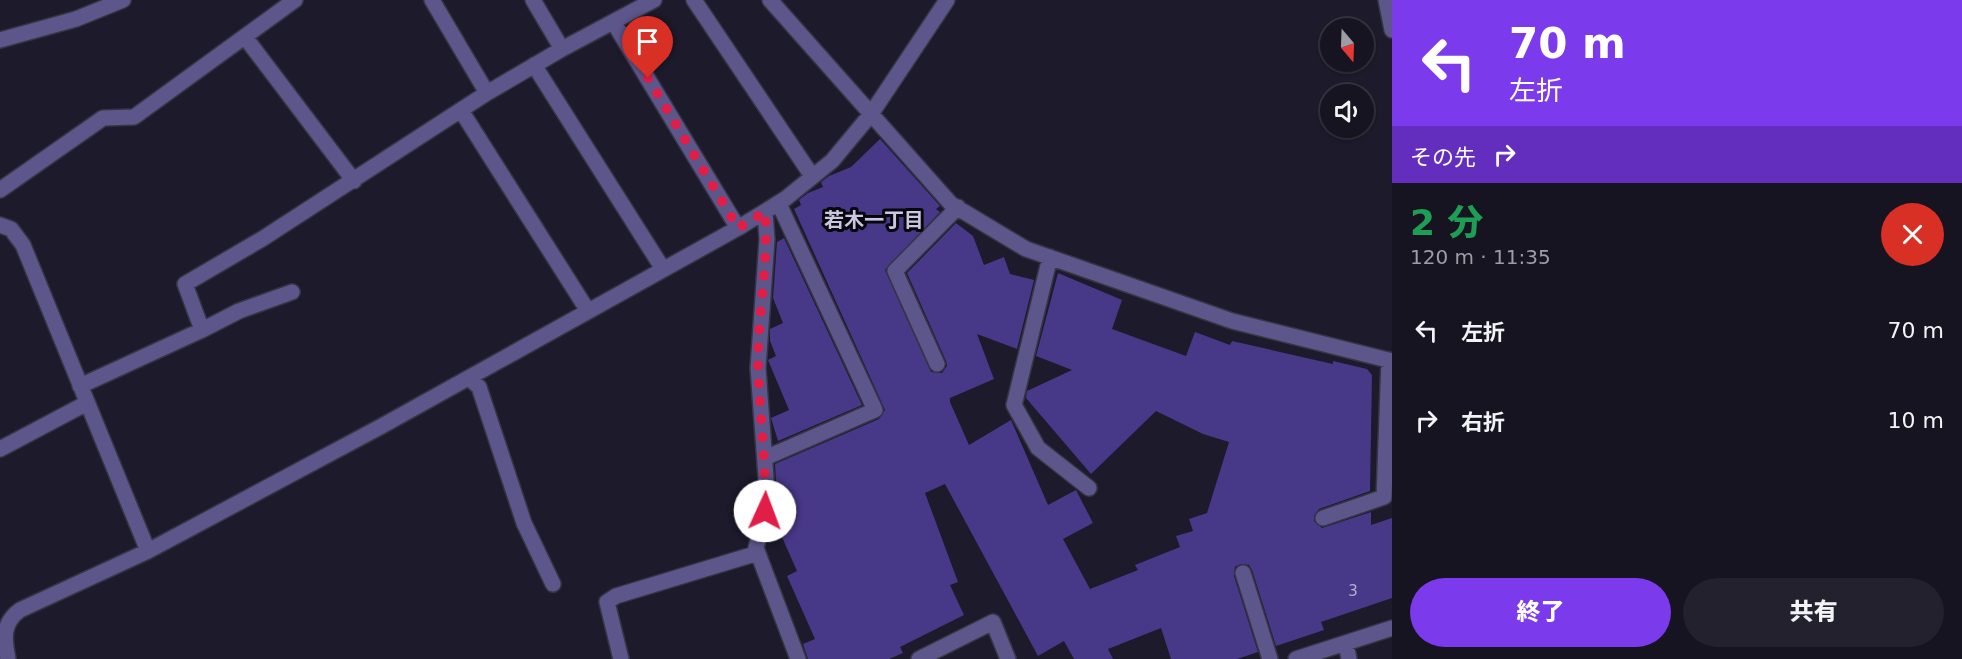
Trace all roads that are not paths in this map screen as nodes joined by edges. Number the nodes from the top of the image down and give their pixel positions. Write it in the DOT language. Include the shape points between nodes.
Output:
graph roads {
  1 [pos="123,0"];
  2 [pos="295,0"];
  3 [pos="432,0"];
  4 [pos="533,0"];
  5 [pos="654,0"];
  6 [pos="694,0"];
  7 [pos="770,0"];
  8 [pos="947,0"];
  9 [pos="1386,0"];
  10 [pos="614,23"];
  11 [pos="1392,30"];
  12 [pos="245,37"];
  13 [pos="0,39"];
  14 [pos="562,49"];
  15 [pos="534,65"];
  16 [pos="487,93"];
  17 [pos="462,112"];
  18 [pos="871,114"];
  19 [pos="812,176"];
  20 [pos="354,180"];
  21 [pos="0,190"];
  22 [pos="779,204"];
  23 [pos="958,207"];
  24 [pos="765,212"];
  25 [pos="0,225"];
  26 [pos="738,228"];
  27 [pos="1050,257"];
  28 [pos="663,269"];
  29 [pos="292,292"];
  30 [pos="588,310"];
  31 [pos="202,330"];
  32 [pos="1390,361"];
  33 [pos="937,364"];
  34 [pos="469,378"];
  35 [pos="80,386"];
  36 [pos="87,404"];
  37 [pos="0,449"];
  38 [pos="765,458"];
  39 [pos="1089,488"];
  40 [pos="1323,518"];
  41 [pos="148,551"];
  42 [pos="758,553"];
  43 [pos="1243,573"];
  44 [pos="553,584"];
  45 [pos="1392,628"];
  46 [pos="1348,651"];
  47 [pos="8,659"];
  48 [pos="621,659"];
  49 [pos="798,659"];
  50 [pos="919,659"];
  51 [pos="1008,659"];
  52 [pos="1270,659"];
  53 [pos="1296,659"];
  1 -- 13 [label="street" via="76,19"];
  2 -- 12 [label="street"];
  3 -- 16 [label="street"];
  4 -- 14 [label="street"];
  5 -- 10 [label="street"];
  6 -- 19 [label="street"];
  7 -- 18 [label="street"];
  8 -- 18 [label="street"];
  9 -- 11 [label="street"];
  10 -- 14 [label="street"];
  10 -- 26 [label="street"];
  12 -- 20 [label="street"];
  12 -- 21 [label="street" via="134,117 103,118"];
  14 -- 15 [label="street"];
  15 -- 16 [label="street"];
  15 -- 28 [label="street"];
  16 -- 17 [label="street"];
  17 -- 20 [label="street"];
  17 -- 30 [label="street"];
  18 -- 19 [label="street" via="832,161"];
  18 -- 23 [label="street" via="951,204"];
  19 -- 22 [label="street"];
  20 -- 31 [label="street" via="185,284"];
  22 -- 24 [label="street"];
  22 -- 38 [label="street" via="875,410"];
  23 -- 27 [label="street" via="1026,249"];
  23 -- 33 [label="street" via="895,271"];
  24 -- 26 [label="street"];
  24 -- 38 [label="street" via="767,239 758,368"];
  25 -- 35 [label="street" via="11,229 23,245"];
  26 -- 28 [label="street"];
  27 -- 32 [label="street" via="1232,321"];
  27 -- 39 [label="street" via="1014,405 1038,448"];
  28 -- 30 [label="street"];
  29 -- 31 [label="street" via="239,311"];
  30 -- 34 [label="street"];
  31 -- 35 [label="street"];
  32 -- 40 [label="street" via="1384,497"];
  34 -- 41 [label="street"];
  34 -- 44 [label="street" via="479,387 524,522"];
  35 -- 36 [label="street"];
  36 -- 37 [label="street"];
  36 -- 41 [label="street"];
  38 -- 42 [label="street" via="765,511"];
  41 -- 47 [label="street" via="10,617 5,641"];
  42 -- 48 [label="street" via="607,602"];
  42 -- 49 [label="street"];
  43 -- 52 [label="street"];
  45 -- 46 [label="street"];
  46 -- 53 [label="street"];
  50 -- 51 [label="street" via="993,622"];
}
